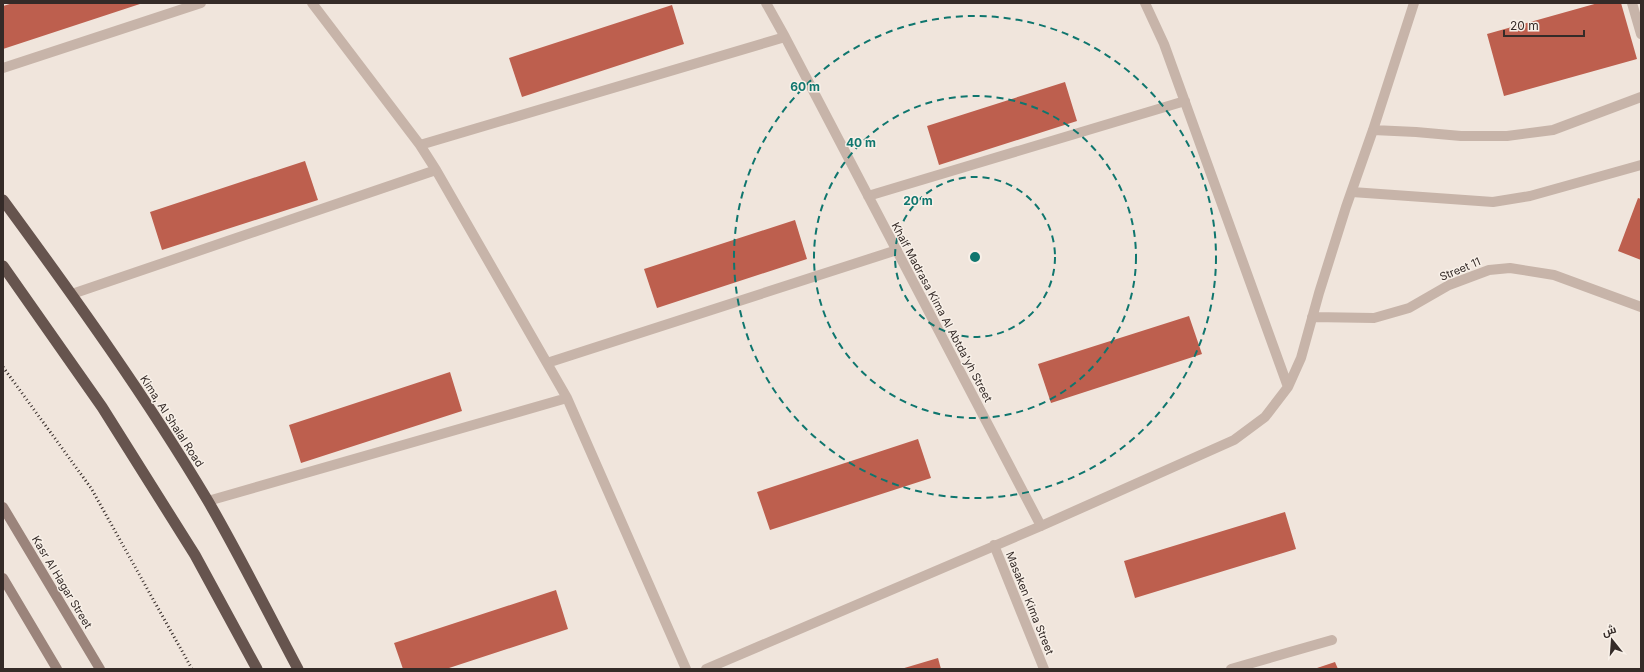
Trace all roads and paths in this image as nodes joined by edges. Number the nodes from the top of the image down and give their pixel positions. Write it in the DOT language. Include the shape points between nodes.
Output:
graph roads {
  1 [pos="200,3"];
  2 [pos="312,3"];
  3 [pos="766,3"];
  4 [pos="1145,3"];
  5 [pos="1414,3"];
  6 [pos="1632,3"];
  7 [pos="1641,34"];
  8 [pos="785,37"];
  9 [pos="3,68"];
  10 [pos="1641,97"];
  11 [pos="1185,101"];
  12 [pos="1373,130"];
  13 [pos="420,145"];
  14 [pos="1641,165"];
  15 [pos="436,170"];
  16 [pos="1352,192"];
  17 [pos="868,196"];
  18 [pos="3,200"];
  19 [pos="897,250"];
  20 [pos="3,266"];
  21 [pos="72,294"];
  22 [pos="1641,307"];
  23 [pos="1312,317"];
  24 [pos="547,363"];
  25 [pos="1288,387"];
  26 [pos="567,398"];
  27 [pos="208,501"];
  28 [pos="3,507"];
  29 [pos="1041,526"];
  30 [pos="994,546"];
  31 [pos="3,578"];
  32 [pos="1332,640"];
  33 [pos="57,669"];
  34 [pos="100,669"];
  35 [pos="257,669"];
  36 [pos="298,669"];
  37 [pos="686,669"];
  38 [pos="706,669"];
  39 [pos="1044,669"];
  40 [pos="1231,669"];
  1 -- 9 [label="street"];
  2 -- 13 [label="street"];
  3 -- 8 [label="street, Khalf Madrasa Kima Al Abtda'yh Street"];
  4 -- 11 [label="street" via="1164,44"];
  5 -- 12 [label="street"];
  6 -- 7 [label="street"];
  8 -- 13 [label="street"];
  8 -- 17 [label="street, Khalf Madrasa Kima Al Abtda'yh Street"];
  10 -- 12 [label="street" via="1553,130 1507,136 1461,136"];
  11 -- 17 [label="street"];
  11 -- 25 [label="street"];
  12 -- 16 [label="street"];
  13 -- 15 [label="street"];
  14 -- 16 [label="street" via="1530,196 1494,202"];
  15 -- 21 [label="street"];
  15 -- 24 [label="street"];
  16 -- 23 [label="street"];
  17 -- 19 [label="street, Khalf Madrasa Kima Al Abtda'yh Street"];
  18 -- 21 [label="highway, Kima, Al Shalal Road"];
  19 -- 24 [label="street"];
  19 -- 29 [label="street, Khalf Madrasa Kima Al Abtda'yh Street"];
  20 -- 35 [label="highway" via="111,421 195,555"];
  21 -- 27 [label="highway, Kima, Al Shalal Road"];
  22 -- 23 [label="street, Street 11" via="1554,275 1510,268 1489,270 1449,285 1409,308 1374,318"];
  23 -- 25 [label="street" via="1301,358"];
  24 -- 26 [label="street"];
  25 -- 29 [label="street" via="1265,417 1234,440"];
  26 -- 27 [label="street"];
  26 -- 37 [label="street"];
  27 -- 36 [label="highway, Kima, Al Shalal Road"];
  28 -- 34 [label="main road, Kasr Al Hagar Street"];
  29 -- 30 [label="street"];
  30 -- 38 [label="street"];
  30 -- 39 [label="street, Masaken Kima Street"];
  31 -- 33 [label="main road"];
  32 -- 40 [label="street"];
}
